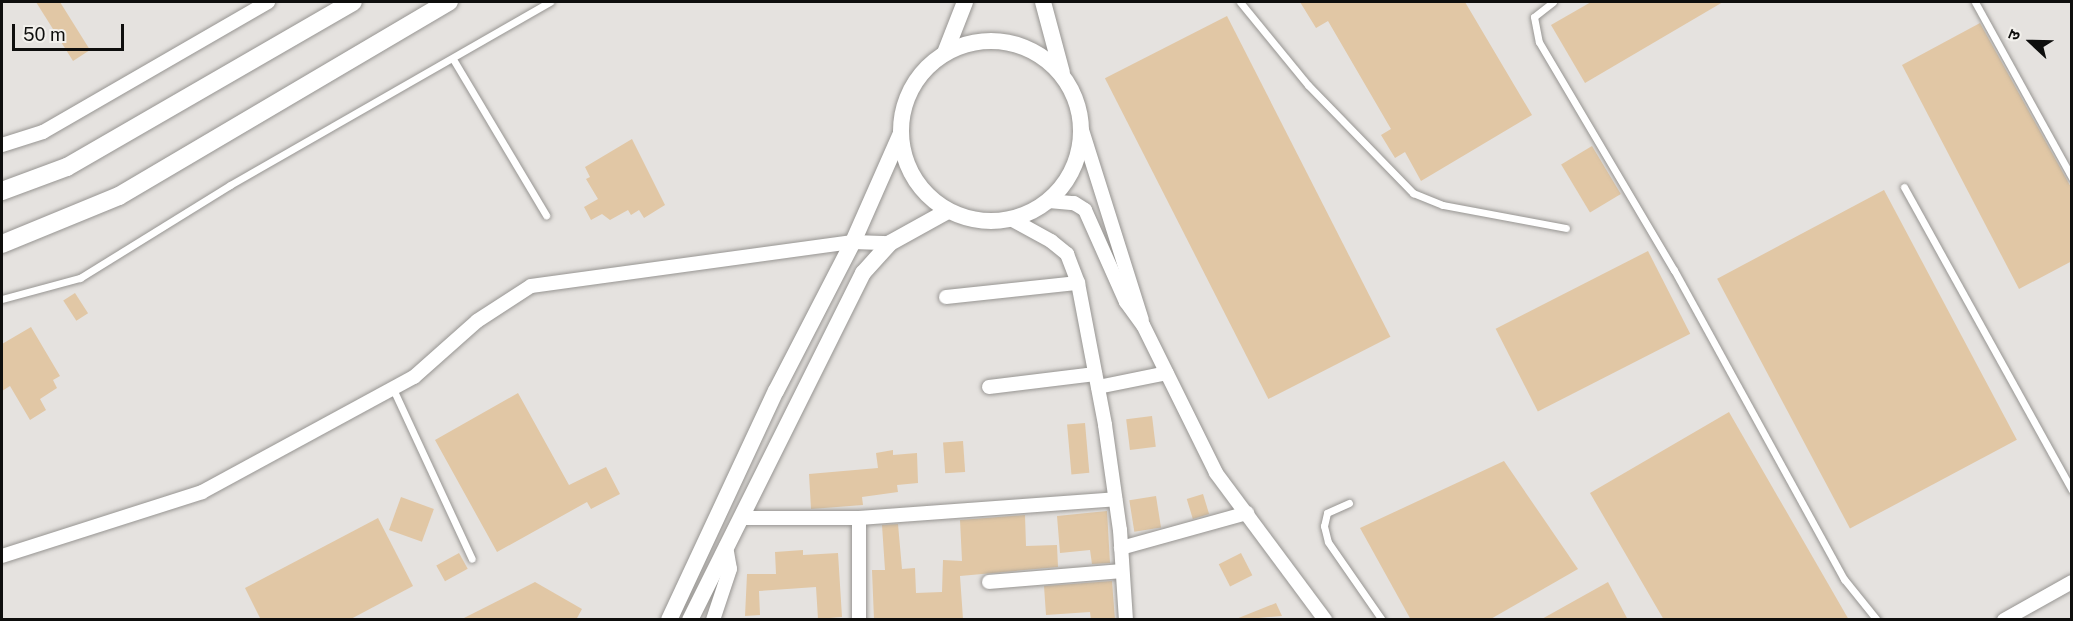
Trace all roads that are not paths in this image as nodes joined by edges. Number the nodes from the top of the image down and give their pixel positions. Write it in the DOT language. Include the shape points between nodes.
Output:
graph roads {
  1 [pos="268,2"];
  2 [pos="353,2"];
  3 [pos="449,2"];
  4 [pos="550,2"];
  5 [pos="965,2"];
  6 [pos="1043,2"];
  7 [pos="1240,2"];
  8 [pos="1553,2"];
  9 [pos="1975,2"];
  10 [pos="945,53"];
  11 [pos="453,59"];
  12 [pos="1062,74"];
  13 [pos="1082,130"];
  14 [pos="901,133"];
  15 [pos="2,144"];
  16 [pos="2072,178"];
  17 [pos="1904,187"];
  18 [pos="2,191"];
  19 [pos="1049,201"];
  20 [pos="948,211"];
  21 [pos="546,215"];
  22 [pos="1011,219"];
  23 [pos="1566,228"];
  24 [pos="853,242"];
  25 [pos="890,243"];
  26 [pos="2,244"];
  27 [pos="1078,283"];
  28 [pos="946,297"];
  29 [pos="2,299"];
  30 [pos="1143,325"];
  31 [pos="1167,373"];
  32 [pos="1096,380"];
  33 [pos="989,387"];
  34 [pos="393,389"];
  35 [pos="2072,490"];
  36 [pos="1115,499"];
  37 [pos="1349,503"];
  38 [pos="1247,513"];
  39 [pos="859,518"];
  40 [pos="741,519"];
  41 [pos="726,546"];
  42 [pos="1121,548"];
  43 [pos="2,556"];
  44 [pos="472,559"];
  45 [pos="1122,571"];
  46 [pos="989,582"];
  47 [pos="2072,582"];
  48 [pos="669,620"];
  49 [pos="690,620"];
  50 [pos="713,620"];
  51 [pos="860,620"];
  52 [pos="1126,620"];
  53 [pos="1325,620"];
  54 [pos="1382,620"];
  55 [pos="1877,620"];
  56 [pos="2004,620"];
  1 -- 15 [label="street" via="43,132"];
  2 -- 18 [label="main road" via="68,167"];
  3 -- 26 [label="main road" via="119,196"];
  4 -- 11 [label="lane"];
  5 -- 10 [label="street"];
  6 -- 12 [label="street"];
  7 -- 23 [label="lane" via="1308,85 1413,193 1443,205"];
  8 -- 55 [label="lane" via="1534,17 1539,42 1674,270 1844,579"];
  9 -- 16 [label="lane"];
  10 -- 12 [label="street" via="969,43 1003,41 1044,56"];
  10 -- 14 [label="street" via="926,68 912,87 903,110"];
  11 -- 21 [label="lane"];
  11 -- 29 [label="lane" via="230,185 80,278"];
  12 -- 13 [label="street" via="1077,101"];
  13 -- 19 [label="street" via="1074,165"];
  13 -- 30 [label="street" via="1135,287"];
  14 -- 20 [label="street" via="904,157 914,178 929,197"];
  14 -- 24 [label="street"];
  17 -- 35 [label="lane"];
  19 -- 22 [label="street"];
  19 -- 30 [label="street" via="1074,203 1084,210 1126,302"];
  20 -- 22 [label="street" via="968,219"];
  20 -- 25 [label="street"];
  22 -- 27 [label="street" via="1052,241 1067,254"];
  24 -- 25 [label="street"];
  24 -- 34 [label="street" via="531,286 477,321 414,377"];
  24 -- 48 [label="street" via="776,391"];
  25 -- 40 [label="street" via="862,273"];
  27 -- 28 [label="street"];
  27 -- 32 [label="street"];
  30 -- 31 [label="street"];
  31 -- 32 [label="street"];
  31 -- 38 [label="street" via="1216,473"];
  32 -- 33 [label="street"];
  32 -- 36 [label="street"];
  34 -- 43 [label="street" via="202,492"];
  34 -- 44 [label="lane"];
  36 -- 39 [label="street"];
  36 -- 42 [label="street"];
  37 -- 54 [label="lane" via="1327,513 1326,534"];
  38 -- 42 [label="street"];
  38 -- 53 [label="street"];
  39 -- 40 [label="street"];
  39 -- 51 [label="street"];
  40 -- 41 [label="street"];
  41 -- 49 [label="street"];
  41 -- 50 [label="street" via="730,569"];
  42 -- 45 [label="street"];
  45 -- 46 [label="street"];
  45 -- 52 [label="street"];
  47 -- 56 [label="street"];
}
